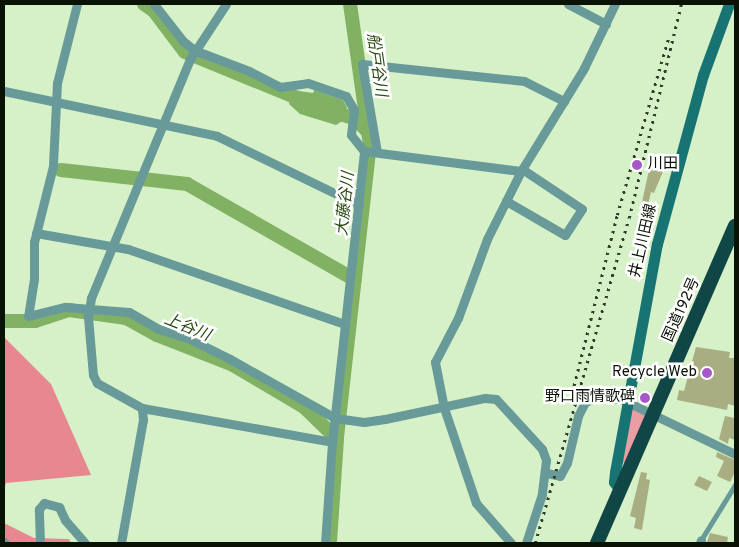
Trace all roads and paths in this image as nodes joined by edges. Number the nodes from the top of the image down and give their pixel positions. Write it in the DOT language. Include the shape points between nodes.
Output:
graph roads {
  1 [pos="77,4"];
  2 [pos="154,4"];
  3 [pos="226,4"];
  4 [pos="568,4"];
  5 [pos="615,4"];
  6 [pos="729,4"];
  7 [pos="606,24"];
  8 [pos="192,54"];
  9 [pos="4,91"];
  10 [pos="564,101"];
  11 [pos="55,103"];
  12 [pos="163,125"];
  13 [pos="370,152"];
  14 [pos="521,170"];
  15 [pos="506,201"];
  16 [pos="359,205"];
  17 [pos="735,226"];
  18 [pos="36,233"];
  19 [pos="114,245"];
  20 [pos="88,312"];
  21 [pos="345,324"];
  22 [pos="627,402"];
  23 [pos="142,408"];
  24 [pos="444,408"];
  25 [pos="653,415"];
  26 [pos="338,418"];
  27 [pos="332,436"];
  28 [pos="735,454"];
  29 [pos="547,473"];
  30 [pos="735,484"];
  31 [pos="620,490"];
  32 [pos="701,542"];
  33 [pos="40,543"];
  34 [pos="86,543"];
  35 [pos="121,543"];
  36 [pos="325,543"];
  37 [pos="511,543"];
  38 [pos="526,543"];
  39 [pos="597,543"];
  1 -- 11 [label="street" via="63,52"];
  2 -- 8 [label="street"];
  3 -- 8 [label="street"];
  4 -- 7 [label="street"];
  5 -- 7 [label="street"];
  6 -- 22 [label="main road, 井上川田線" via="703,75 657,244"];
  7 -- 10 [label="street"];
  8 -- 12 [label="street"];
  8 -- 13 [label="street" via="249,71 280,87 308,84 346,96 352,117 351,135"];
  9 -- 11 [label="street"];
  10 -- 13 [label="street" via="524,81 362,64"];
  10 -- 14 [label="street"];
  11 -- 12 [label="street"];
  11 -- 18 [label="street" via="53,166"];
  12 -- 16 [label="street" via="217,136"];
  12 -- 19 [label="street"];
  13 -- 14 [label="street"];
  13 -- 16 [label="street"];
  14 -- 15 [label="street"];
  14 -- 15 [label="street" via="582,209 565,235"];
  15 -- 24 [label="street" via="487,239 458,318 435,362"];
  16 -- 21 [label="street"];
  17 -- 25 [label="highway, 国道192号"];
  18 -- 19 [label="street"];
  18 -- 20 [label="street" via="28,316 56,308"];
  19 -- 20 [label="street"];
  19 -- 21 [label="street"];
  20 -- 23 [label="street" via="94,380"];
  20 -- 26 [label="street" via="129,312 159,329 192,340"];
  21 -- 26 [label="street"];
  22 -- 25 [label="street"];
  22 -- 29 [label="street" via="597,397 585,402 560,476"];
  22 -- 31 [label="main road, 井上川田線" via="614,482"];
  23 -- 27 [label="street"];
  23 -- 35 [label="street" via="143,420"];
  24 -- 26 [label="street" via="364,422"];
  24 -- 29 [label="street" via="485,398 496,399 542,449"];
  24 -- 37 [label="street" via="476,503"];
  25 -- 28 [label="street"];
  25 -- 31 [label="highway, 国道192号"];
  26 -- 27 [label="street"];
  27 -- 36 [label="street"];
  29 -- 38 [label="street"];
  30 -- 32 [label="lane"];
  31 -- 39 [label="highway, 国道192号"];
  33 -- 34 [label="street" via="39,509 44,503 59,507 65,520"];
}
